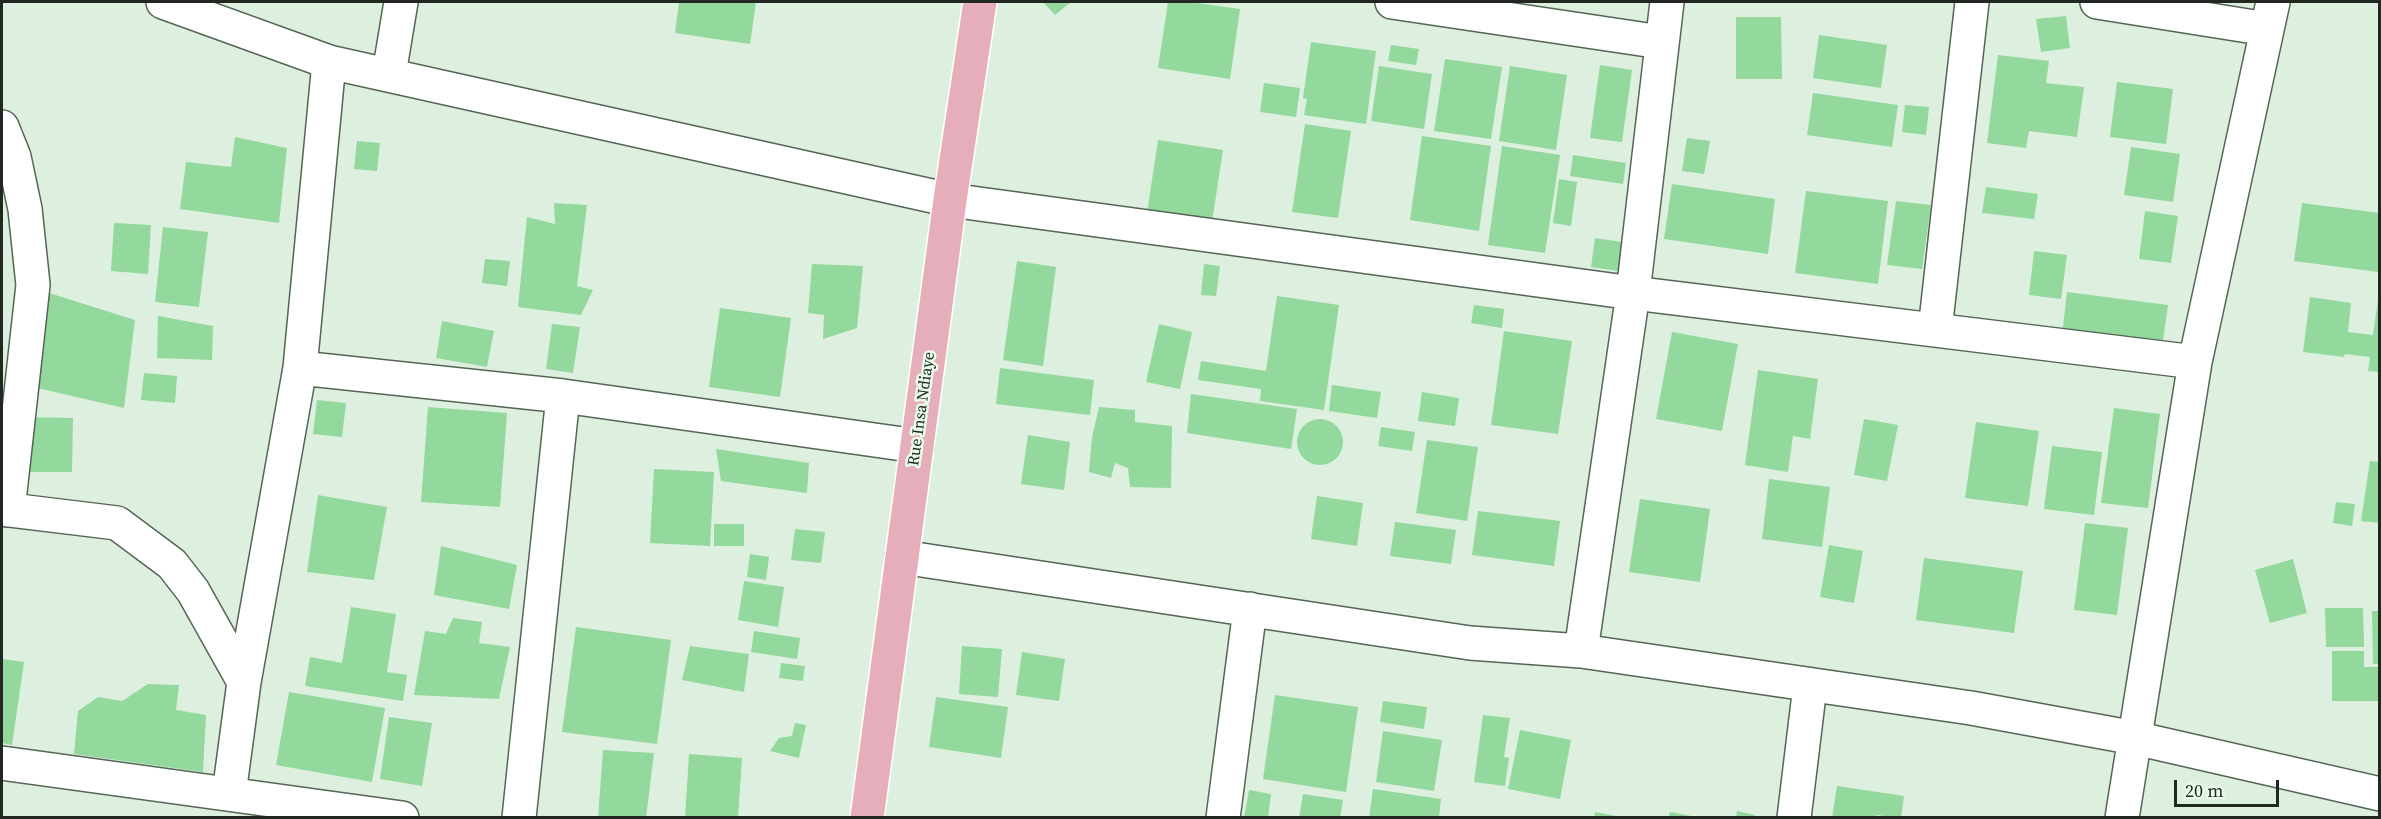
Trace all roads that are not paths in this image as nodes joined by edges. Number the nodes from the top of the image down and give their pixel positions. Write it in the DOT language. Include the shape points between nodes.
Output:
graph roads {
  1 [pos="163,2"];
  2 [pos="401,2"];
  3 [pos="980,2"];
  4 [pos="1392,2"];
  5 [pos="1667,2"];
  6 [pos="1972,2"];
  7 [pos="2097,2"];
  8 [pos="2270,15"];
  9 [pos="1661,42"];
  10 [pos="329,62"];
  11 [pos="389,74"];
  12 [pos="2,127"];
  13 [pos="951,201"];
  14 [pos="1633,293"];
  15 [pos="1935,330"];
  16 [pos="2195,362"];
  17 [pos="300,368"];
  18 [pos="563,396"];
  19 [pos="917,446"];
  20 [pos="5,509"];
  21 [pos="902,557"];
  22 [pos="1250,609"];
  23 [pos="1581,651"];
  24 [pos="244,682"];
  25 [pos="1810,686"];
  26 [pos="2135,738"];
  27 [pos="2,762"];
  28 [pos="229,794"];
  29 [pos="2379,794"];
  30 [pos="402,818"];
  31 [pos="519,818"];
  32 [pos="867,818"];
  33 [pos="1223,818"];
  34 [pos="1794,818"];
  35 [pos="2122,818"];
  1 -- 10 [label="street"];
  2 -- 11 [label="street"];
  3 -- 13 [label="main road, Rue Insa Ndiaye"];
  4 -- 9 [label="street"];
  5 -- 9 [label="street"];
  6 -- 15 [label="street"];
  7 -- 8 [label="street"];
  8 -- 16 [label="street"];
  9 -- 14 [label="street"];
  10 -- 11 [label="street"];
  10 -- 17 [label="street"];
  11 -- 13 [label="street"];
  12 -- 20 [label="street" via="14,157 25,209 33,285"];
  13 -- 14 [label="street"];
  13 -- 19 [label="main road, Rue Insa Ndiaye"];
  14 -- 15 [label="street"];
  14 -- 23 [label="street"];
  15 -- 16 [label="street"];
  16 -- 26 [label="street"];
  17 -- 18 [label="street"];
  17 -- 24 [label="street"];
  18 -- 19 [label="street"];
  18 -- 31 [label="street"];
  19 -- 21 [label="main road, Rue Insa Ndiaye"];
  20 -- 24 [label="street" via="117,523 172,564 193,591"];
  21 -- 22 [label="street"];
  21 -- 32 [label="main road, Rue Insa Ndiaye"];
  22 -- 23 [label="street" via="1470,643"];
  22 -- 33 [label="street"];
  23 -- 25 [label="street"];
  24 -- 28 [label="street"];
  25 -- 26 [label="street" via="1971,708"];
  25 -- 34 [label="street"];
  26 -- 29 [label="street"];
  26 -- 35 [label="street"];
  27 -- 28 [label="street"];
  28 -- 30 [label="street"];
}
